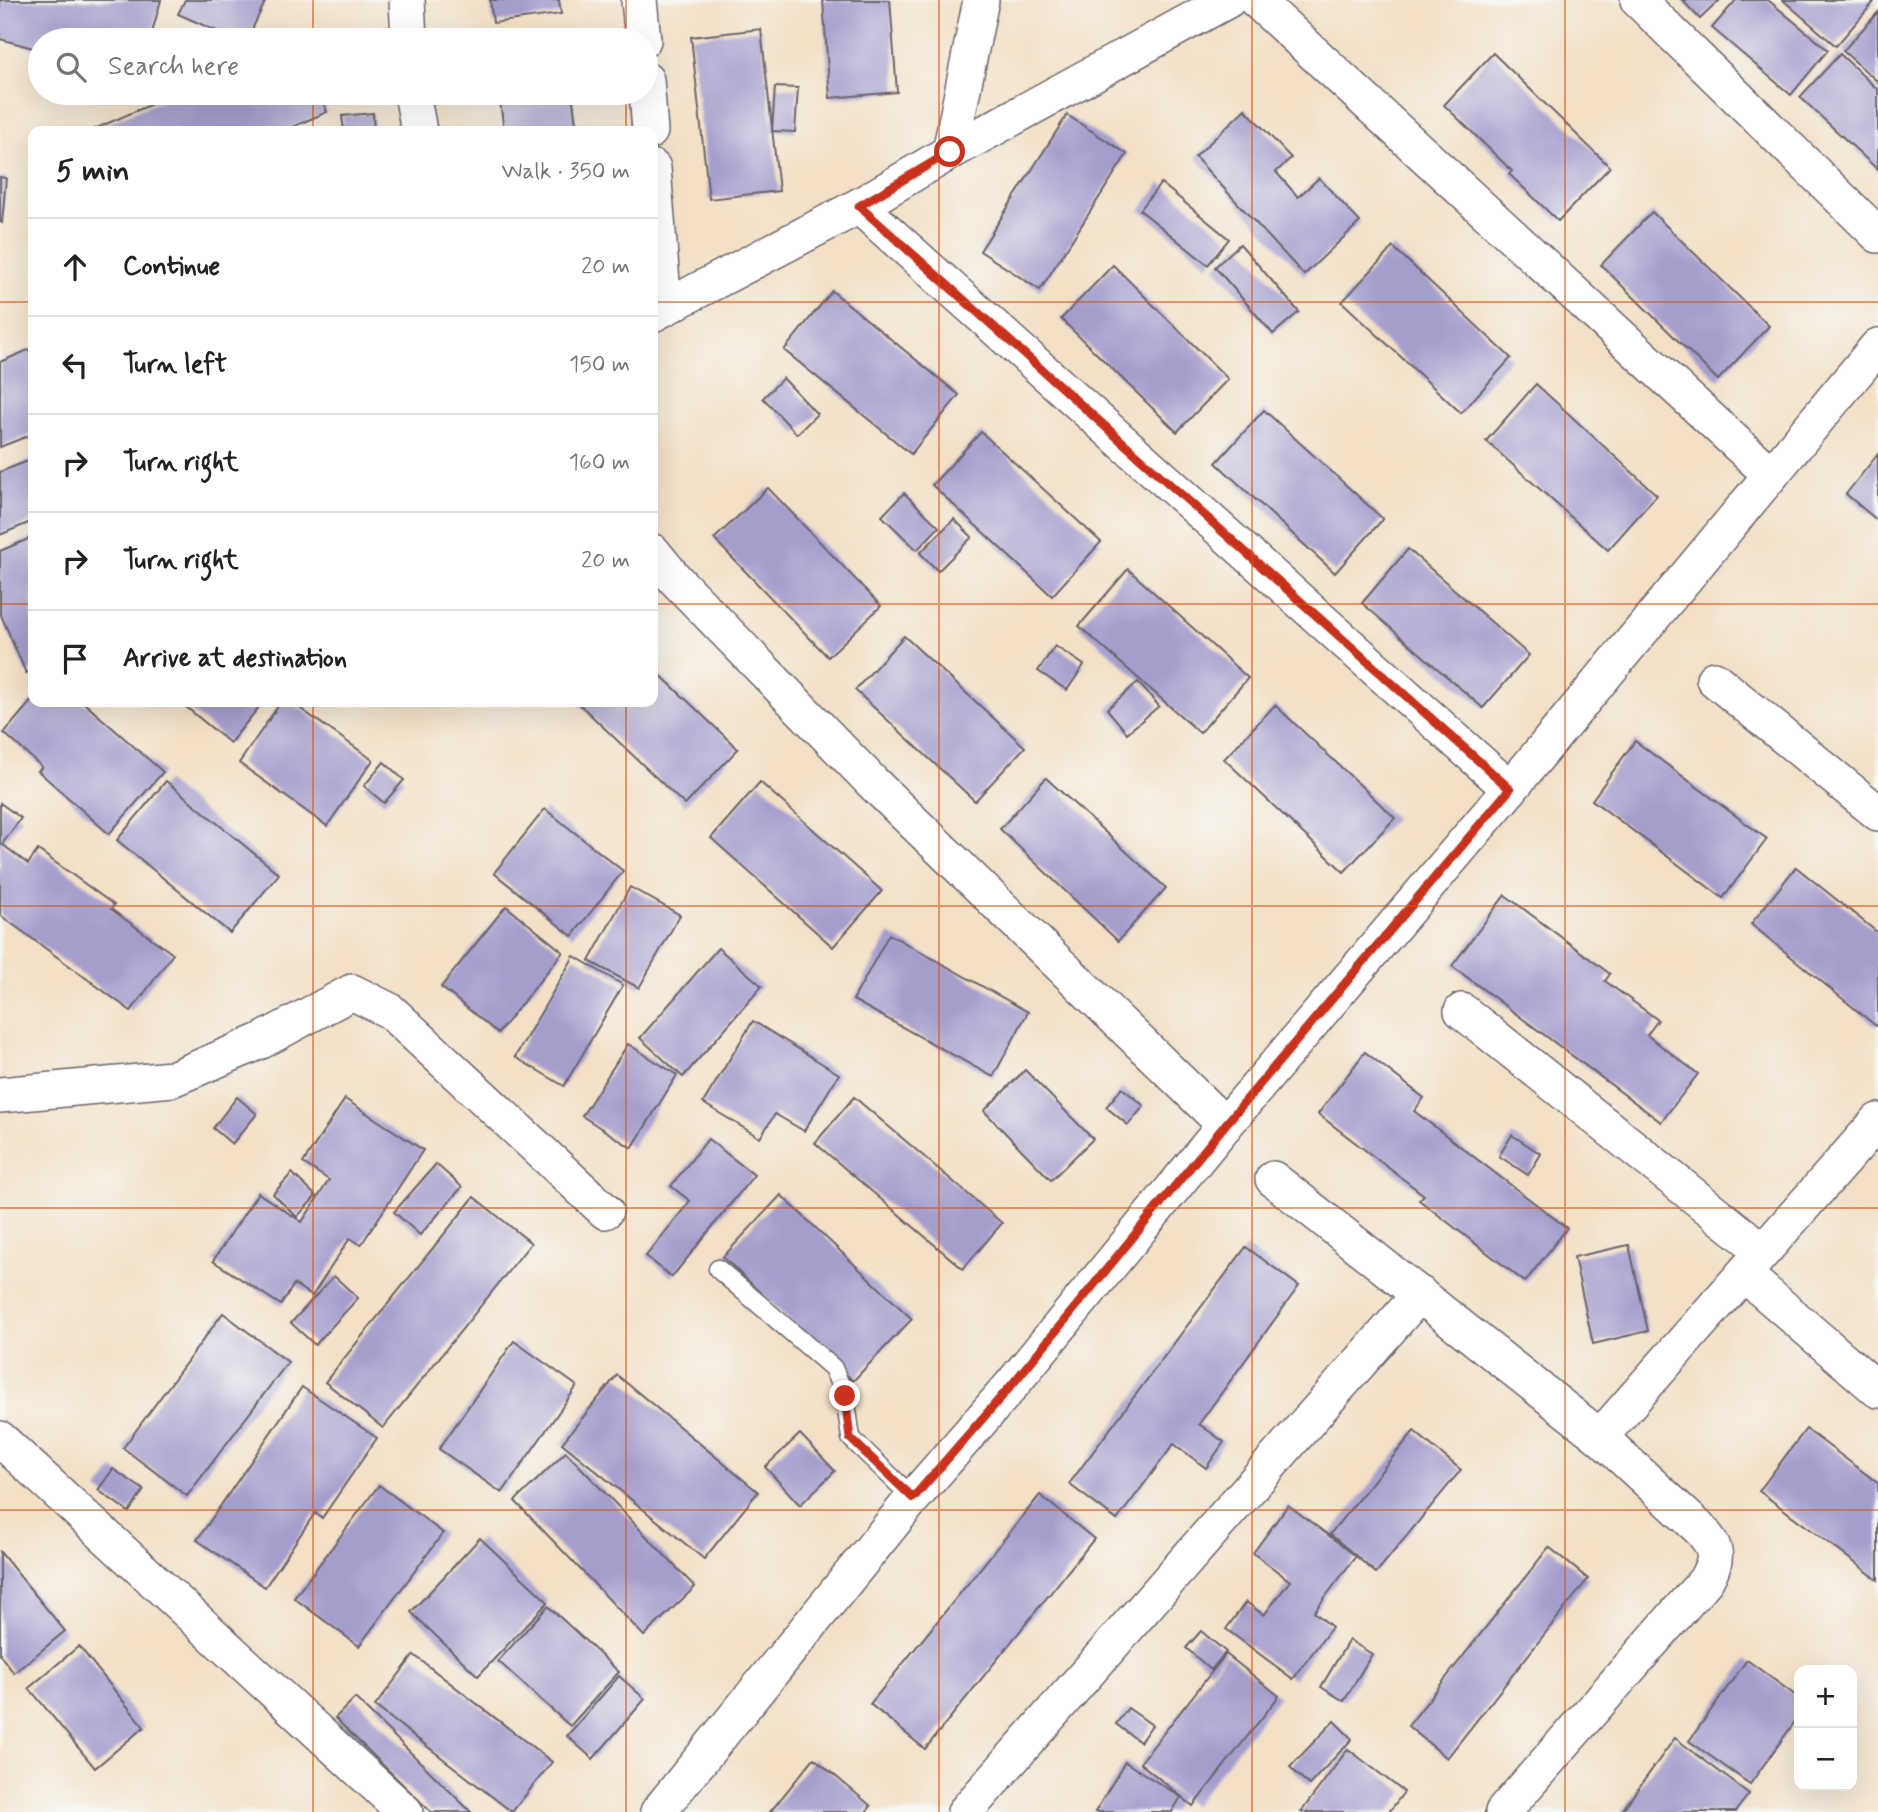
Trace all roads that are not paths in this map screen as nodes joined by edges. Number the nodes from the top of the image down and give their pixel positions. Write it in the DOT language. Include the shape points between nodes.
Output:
graph roads {
  1 [pos="407,0"];
  2 [pos="639,0"];
  3 [pos="981,0"];
  4 [pos="1228,0"];
  5 [pos="1256,0"];
  6 [pos="1637,0"];
  7 [pos="408,28"];
  8 [pos="642,28"];
  9 [pos="414,105"];
  10 [pos="648,105"];
  11 [pos="418,126"];
  12 [pos="650,126"];
  13 [pos="950,152"];
  14 [pos="859,206"];
  15 [pos="1878,234"];
  16 [pos="658,311"];
  17 [pos="1878,346"];
  18 [pos="1771,475"];
  19 [pos="658,558"];
  20 [pos="1714,679"];
  21 [pos="1510,789"];
  22 [pos="1878,813"];
  23 [pos="1462,1012"];
  24 [pos="0,1095"];
  25 [pos="1878,1121"];
  26 [pos="1225,1125"];
  27 [pos="1273,1178"];
  28 [pos="605,1211"];
  29 [pos="1754,1263"];
  30 [pos="718,1269"];
  31 [pos="1420,1294"];
  32 [pos="1878,1390"];
  33 [pos="1600,1437"];
  34 [pos="0,1439"];
  35 [pos="913,1498"];
  36 [pos="405,1812"];
  37 [pos="658,1812"];
  38 [pos="965,1812"];
  39 [pos="1503,1812"];
  1 -- 7 [label="street"];
  2 -- 8 [label="street"];
  3 -- 13 [label="street"];
  4 -- 13 [label="street"];
  5 -- 18 [label="street"];
  6 -- 15 [label="street"];
  9 -- 11 [label="street"];
  10 -- 12 [label="street"];
  13 -- 14 [label="street"];
  14 -- 16 [label="street"];
  14 -- 21 [label="street"];
  17 -- 18 [label="street"];
  18 -- 21 [label="street"];
  19 -- 26 [label="street" via="872,782"];
  20 -- 22 [label="street"];
  21 -- 26 [label="street"];
  23 -- 29 [label="street"];
  24 -- 28 [label="street" via="172,1079 261,1041 352,992 390,1011"];
  25 -- 29 [label="street"];
  26 -- 35 [label="street"];
  27 -- 31 [label="street"];
  29 -- 32 [label="street"];
  29 -- 33 [label="street"];
  30 -- 35 [label="lane" via="833,1368 845,1396 850,1438"];
  31 -- 33 [label="street"];
  31 -- 38 [label="street"];
  33 -- 39 [label="street" via="1701,1530 1713,1545 1715,1562 1706,1580"];
  34 -- 36 [label="street"];
  35 -- 37 [label="street"];
}
